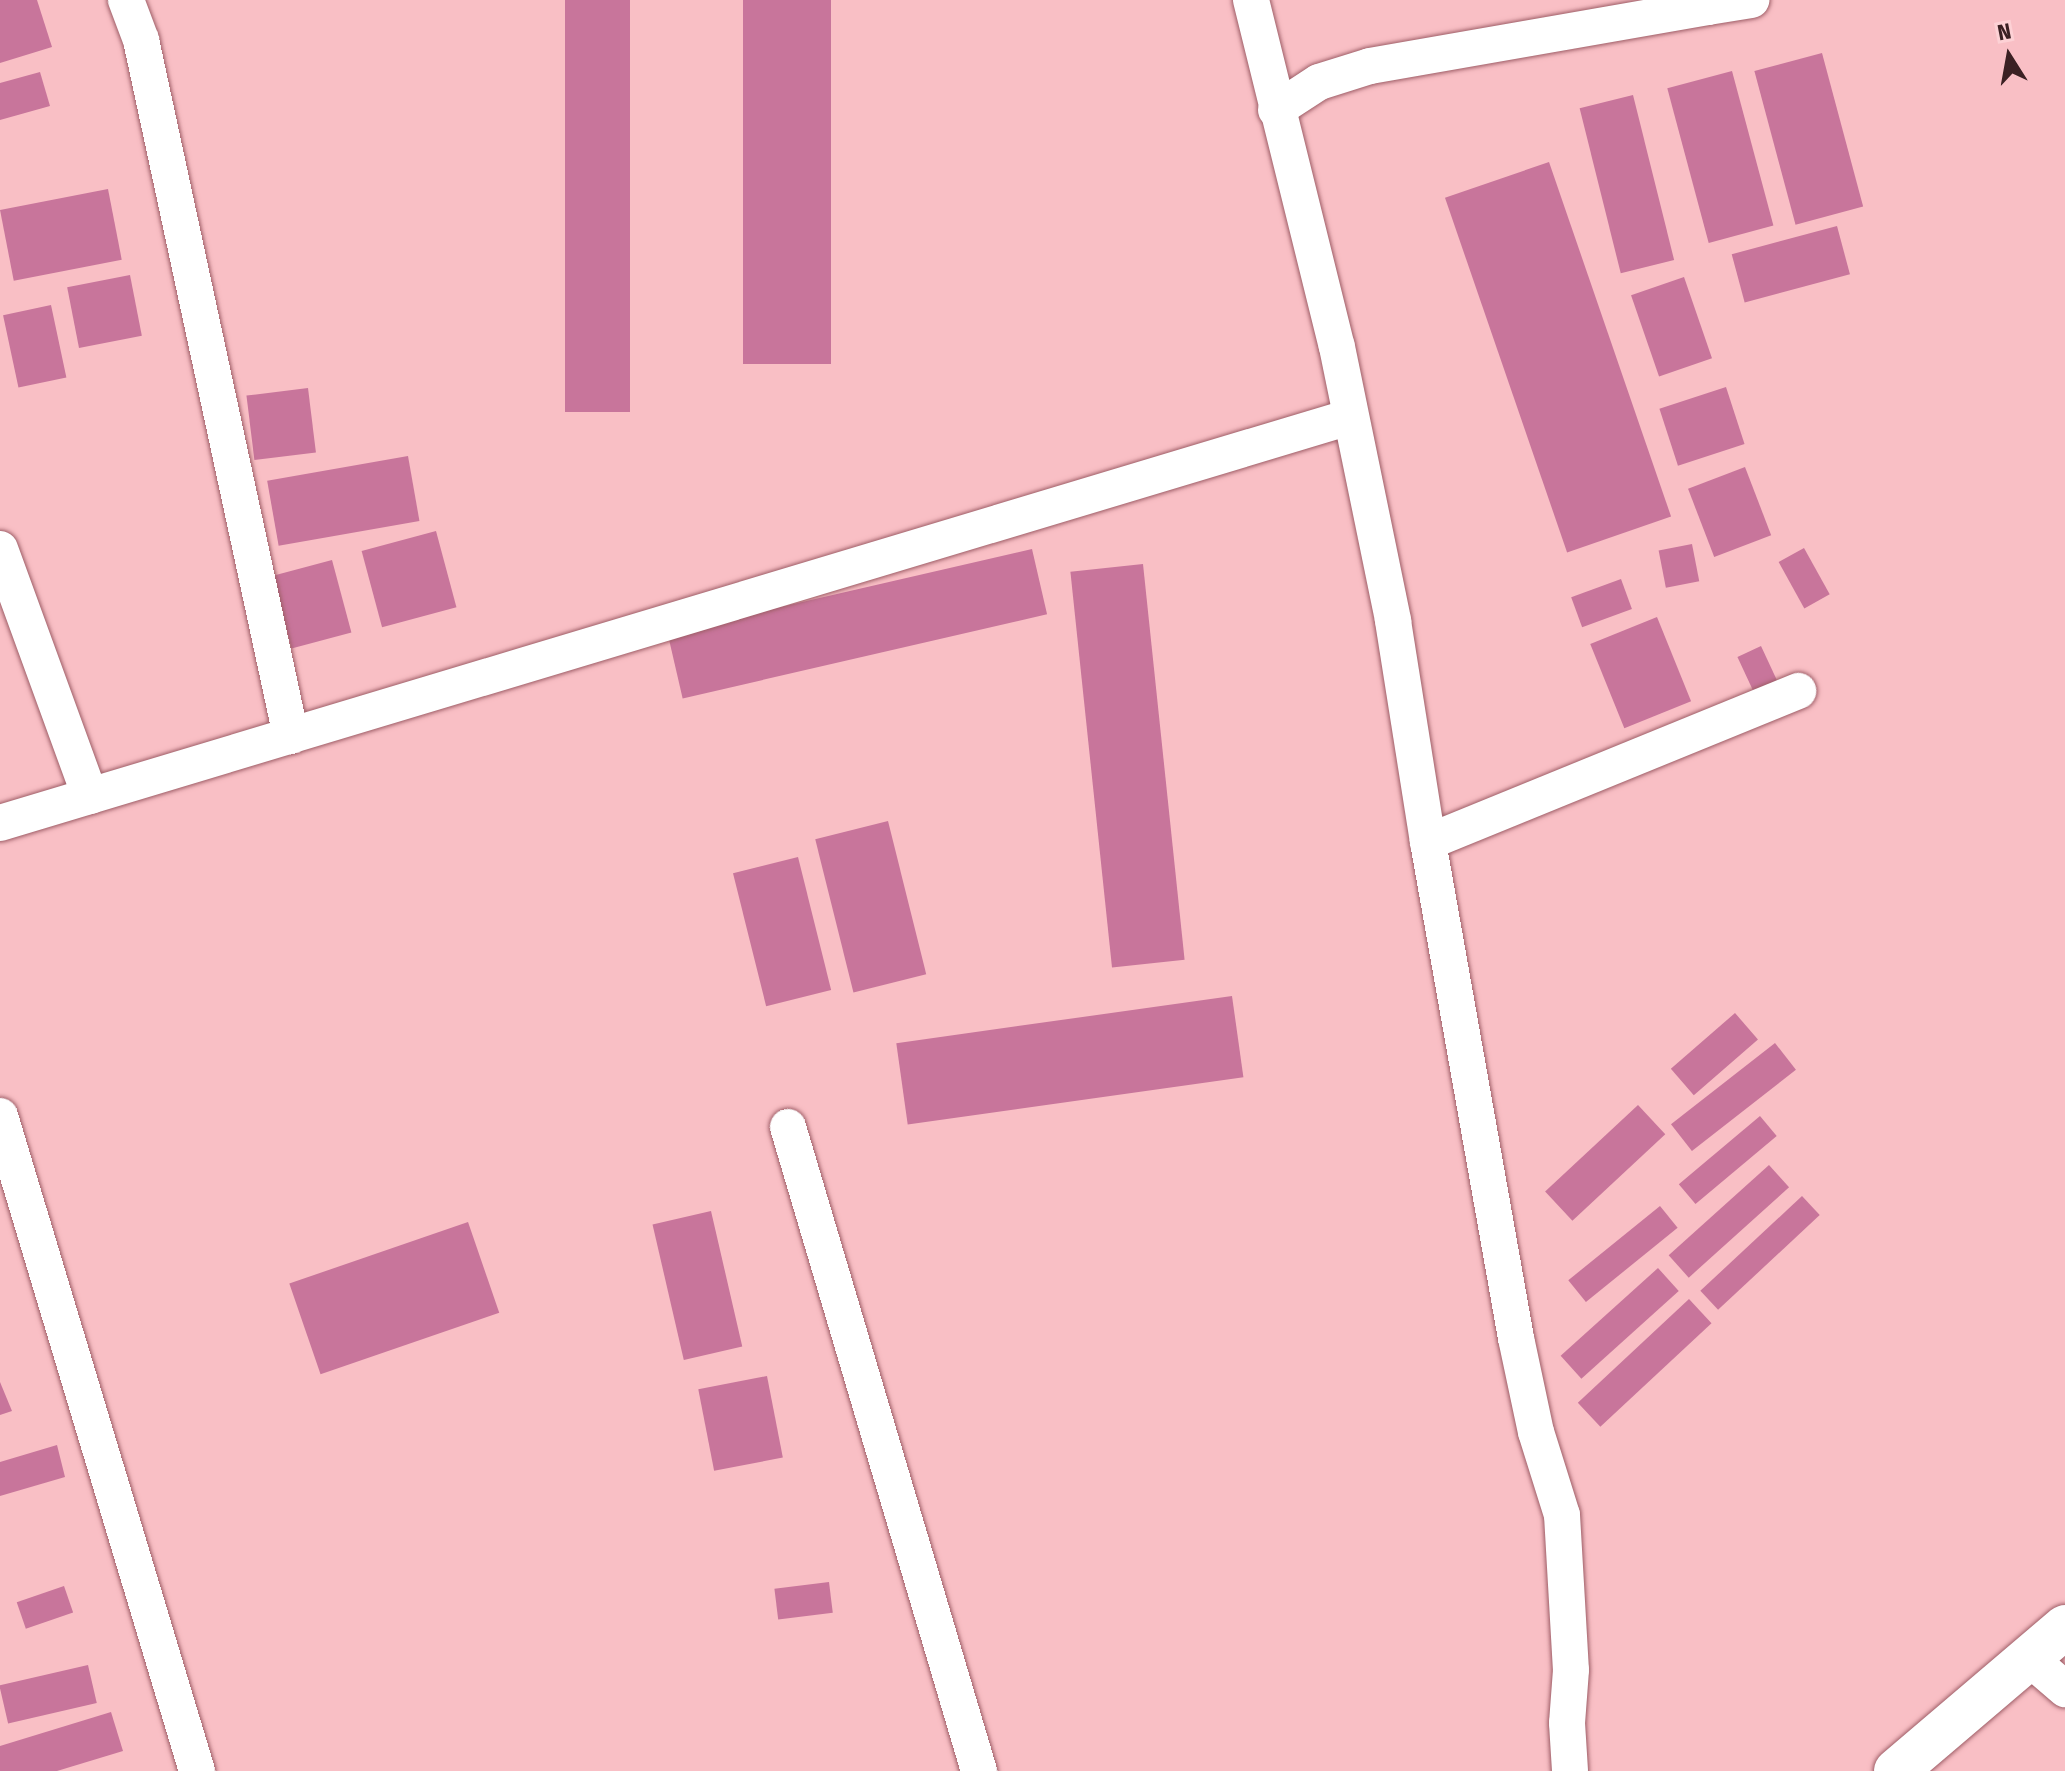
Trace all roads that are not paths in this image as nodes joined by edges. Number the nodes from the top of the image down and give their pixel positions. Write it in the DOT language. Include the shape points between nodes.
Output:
graph roads {
  1 [pos="126,0"];
  2 [pos="1251,0"];
  3 [pos="1751,0"];
  4 [pos="1708,4"];
  5 [pos="1276,110"];
  6 [pos="1350,417"];
  7 [pos="0,549"];
  8 [pos="1798,691"];
  9 [pos="291,736"];
  10 [pos="90,796"];
  11 [pos="0,823"];
  12 [pos="1428,842"];
  13 [pos="0,1116"];
  14 [pos="788,1127"];
  15 [pos="2065,1627"];
  16 [pos="2029,1658"];
  17 [pos="2065,1689"];
  18 [pos="197,1771"];
  19 [pos="979,1771"];
  20 [pos="1570,1771"];
  21 [pos="1896,1771"];
  1 -- 9 [label="street" via="141,40"];
  2 -- 5 [label="street"];
  3 -- 4 [label="street"];
  4 -- 5 [label="street" via="1370,66 1319,82"];
  5 -- 6 [label="street"];
  6 -- 9 [label="street"];
  6 -- 12 [label="street" via="1393,621"];
  7 -- 10 [label="street"];
  8 -- 12 [label="street"];
  9 -- 10 [label="street"];
  10 -- 11 [label="street"];
  12 -- 20 [label="street" via="1516,1338 1536,1432 1562,1515 1571,1670"];
  13 -- 18 [label="street"];
  14 -- 19 [label="street"];
  15 -- 16 [label="main road"];
  16 -- 17 [label="street"];
  16 -- 21 [label="main road"];
}
